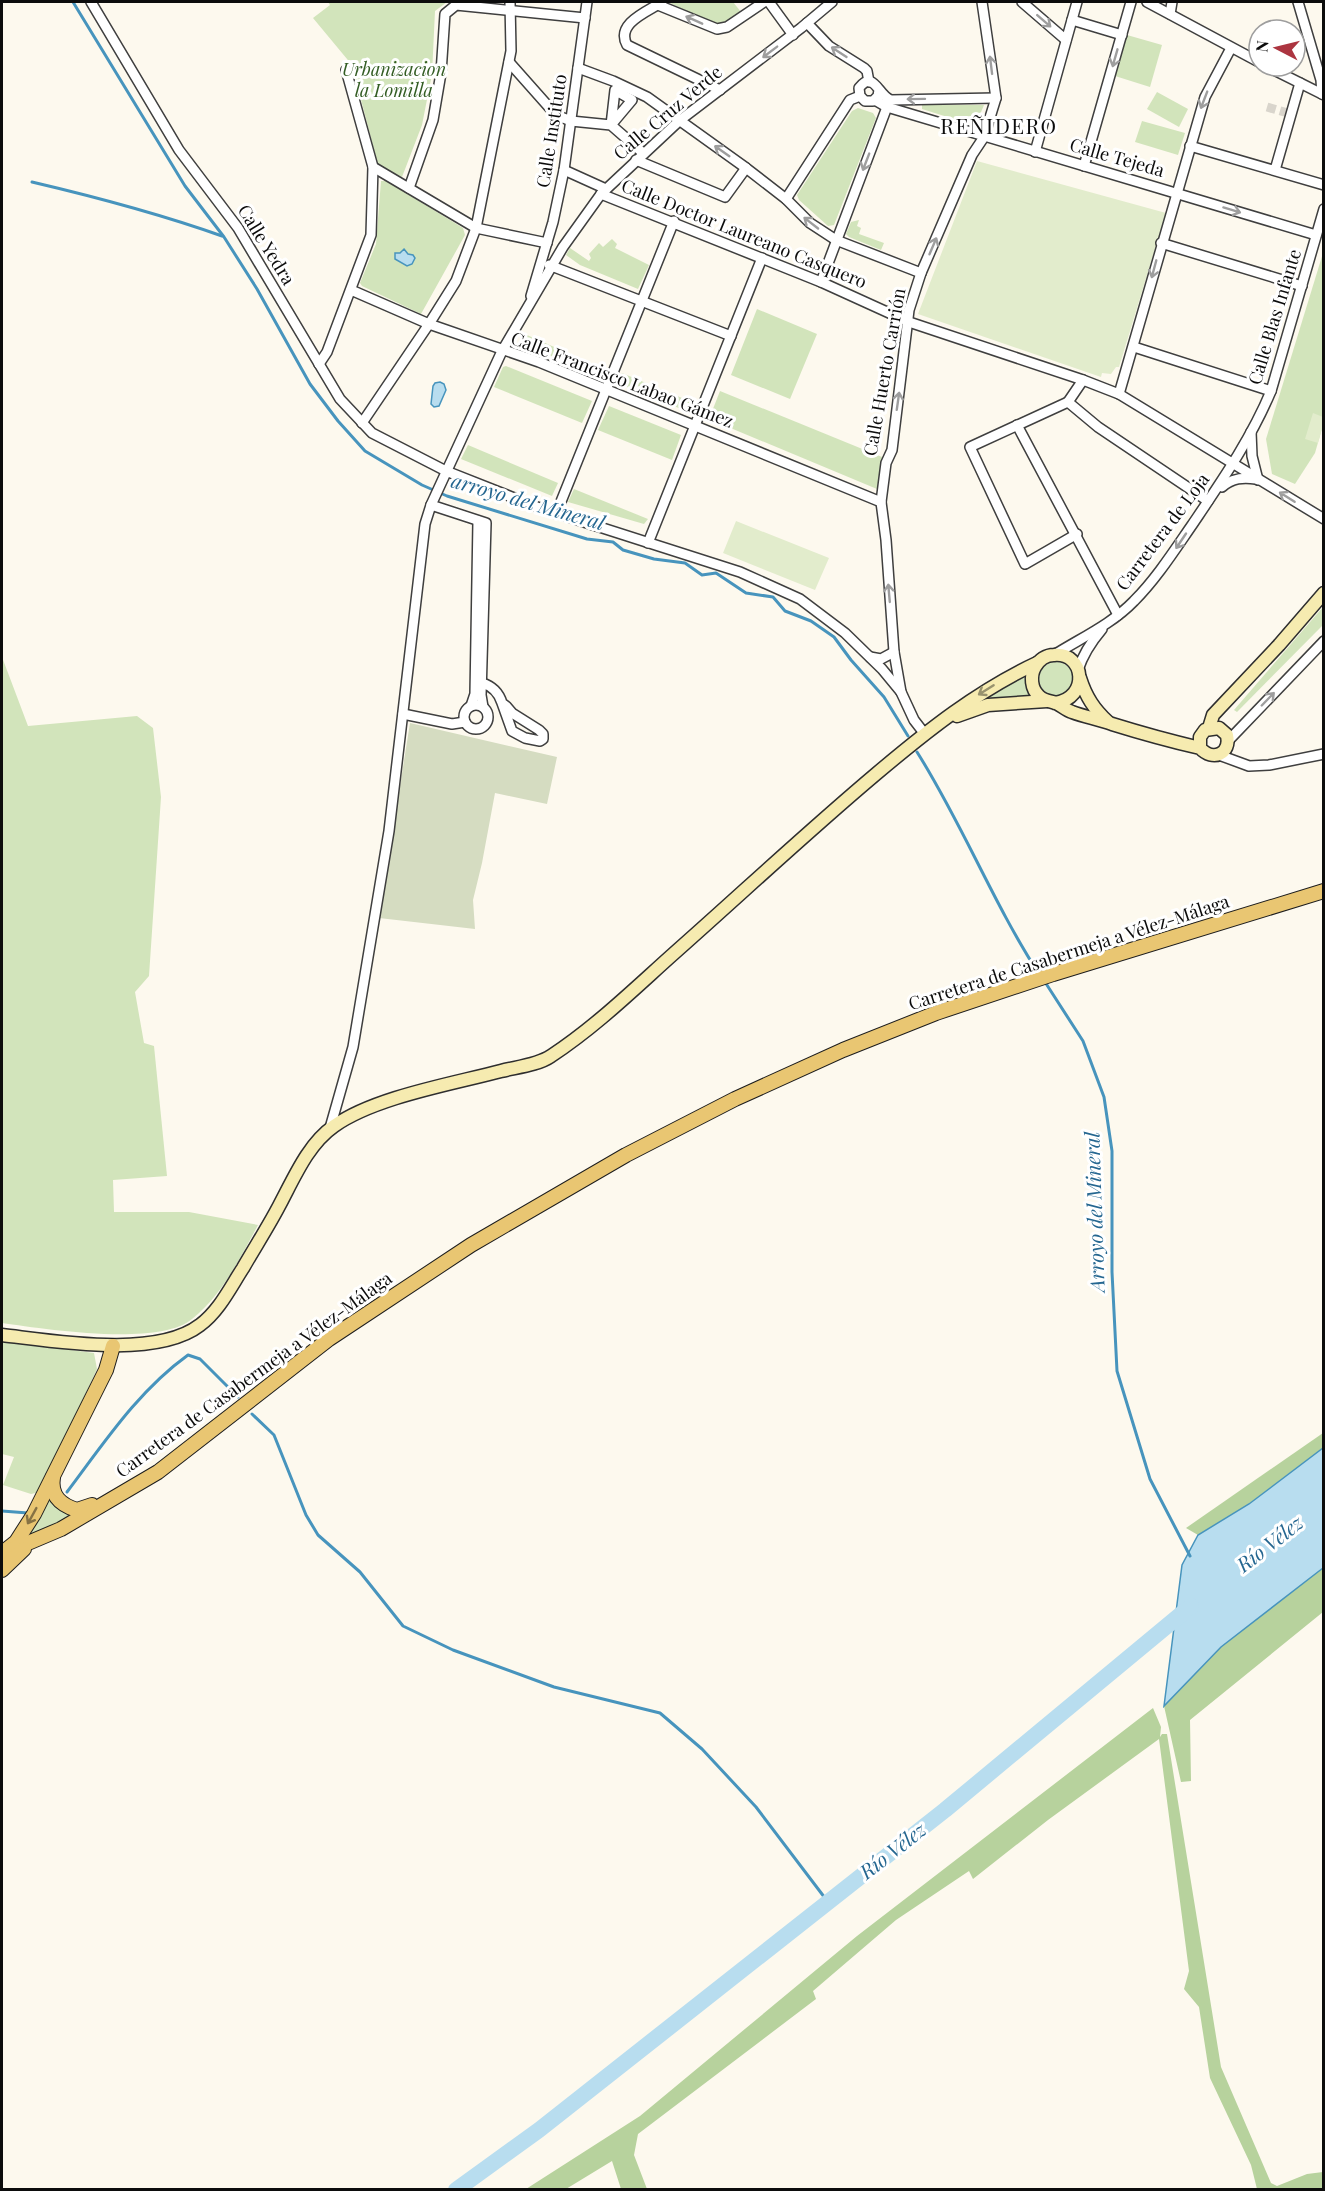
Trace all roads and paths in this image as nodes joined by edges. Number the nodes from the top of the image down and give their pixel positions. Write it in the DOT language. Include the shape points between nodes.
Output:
graph roads {
  1 [pos="91,2"];
  2 [pos="442,2"];
  3 [pos="587,2"];
  4 [pos="764,2"];
  5 [pos="769,2"];
  6 [pos="832,2"];
  7 [pos="982,2"];
  8 [pos="1022,2"];
  9 [pos="1077,2"];
  10 [pos="1131,2"];
  11 [pos="1147,2"];
  12 [pos="1172,2"];
  13 [pos="1298,2"];
  14 [pos="660,3"];
  15 [pos="510,6"];
  16 [pos="447,12"];
  17 [pos="1170,14"];
  18 [pos="585,18"];
  19 [pos="1072,20"];
  20 [pos="807,23"];
  21 [pos="1122,34"];
  22 [pos="793,35"];
  23 [pos="1066,40"];
  24 [pos="1231,48"];
  25 [pos="1247,56"];
  26 [pos="509,62"];
  27 [pos="578,68"];
  28 [pos="346,70"];
  29 [pos="1290,78"];
  30 [pos="869,81"];
  31 [pos="1300,83"];
  32 [pos="720,90"];
  33 [pos="879,90"];
  34 [pos="1323,95"];
  35 [pos="860,96"];
  36 [pos="996,98"];
  37 [pos="875,100"];
  38 [pos="887,107"];
  39 [pos="571,121"];
  40 [pos="679,121"];
  41 [pos="984,136"];
  42 [pos="1190,146"];
  43 [pos="1035,152"];
  44 [pos="640,156"];
  45 [pos="1084,166"];
  46 [pos="373,167"];
  47 [pos="746,168"];
  48 [pos="564,170"];
  49 [pos="1275,170"];
  50 [pos="1323,186"];
  51 [pos="409,188"];
  52 [pos="604,191"];
  53 [pos="1176,193"];
  54 [pos="786,199"];
  55 [pos="1323,209"];
  56 [pos="674,222"];
  57 [pos="476,228"];
  58 [pos="1316,235"];
  59 [pos="836,240"];
  60 [pos="1161,243"];
  61 [pos="545,251"];
  62 [pos="559,254"];
  63 [pos="762,258"];
  64 [pos="552,265"];
  65 [pos="921,273"];
  66 [pos="821,282"];
  67 [pos="1302,286"];
  68 [pos="351,290"];
  69 [pos="642,300"];
  70 [pos="530,304"];
  71 [pos="909,322"];
  72 [pos="429,324"];
  73 [pos="731,336"];
  74 [pos="1134,347"];
  75 [pos="502,351"];
  76 [pos="319,364"];
  77 [pos="1083,380"];
  78 [pos="605,389"];
  79 [pos="1271,391"];
  80 [pos="1119,394"];
  81 [pos="1068,402"];
  82 [pos="362,423"];
  83 [pos="695,425"];
  84 [pos="1017,425"];
  85 [pos="1251,432"];
  86 [pos="1233,464"];
  87 [pos="446,471"];
  88 [pos="1258,480"];
  89 [pos="1211,497"];
  90 [pos="881,502"];
  91 [pos="431,505"];
  92 [pos="556,514"];
  93 [pos="1321,514"];
  94 [pos="482,522"];
  95 [pos="1077,534"];
  96 [pos="648,543"];
  97 [pos="1323,593"];
  98 [pos="1114,618"];
  99 [pos="1323,641"];
  100 [pos="894,652"];
  101 [pos="1054,655"];
  102 [pos="870,657"];
  103 [pos="1037,663"];
  104 [pos="1079,674"];
  105 [pos="482,683"];
  106 [pos="1237,690"];
  107 [pos="901,692"];
  108 [pos="1051,702"];
  109 [pos="502,703"];
  110 [pos="471,706"];
  111 [pos="483,707"];
  112 [pos="403,714"];
  113 [pos="465,722"];
  114 [pos="1109,723"];
  115 [pos="936,725"];
  116 [pos="1209,728"];
  117 [pos="924,734"];
  118 [pos="1200,743"];
  119 [pos="1224,743"];
  120 [pos="1323,754"];
  121 [pos="1323,891"];
  122 [pos="330,1128"];
  123 [pos="2,1335"];
  124 [pos="113,1346"];
  125 [pos="54,1473"];
  126 [pos="132,1487"];
  127 [pos="32,1543"];
  128 [pos="2,1554"];
  129 [pos="2,1570"];
  1 -- 76 [label="street, Calle Yedra" via="179,150 238,228"];
  2 -- 16 [label="street"];
  3 -- 18 [label="street, Calle Instituto"];
  4 -- 14 [label="street, one-way" via="727,27 717,29"];
  5 -- 22 [label="street"];
  6 -- 20 [label="street, Calle Cruz Verde"];
  36 -- 7 [label="street, Calle Huerto Carrión, one-way"];
  8 -- 23 [label="street, one-way"];
  9 -- 19 [label="street"];
  10 -- 21 [label="street"];
  11 -- 17 [label="street"];
  12 -- 17 [label="street"];
  13 -- 34 [label="street"];
  14 -- 32 [label="street" via="633,19 624,40 630,48"];
  15 -- 16 [label="street" via="456,5"];
  15 -- 18 [label="street"];
  15 -- 26 [label="street"];
  16 -- 51 [label="street" via="433,120"];
  17 -- 24 [label="street"];
  18 -- 27 [label="street, Calle Instituto"];
  19 -- 21 [label="street"];
  19 -- 23 [label="street"];
  20 -- 22 [label="street, Calle Cruz Verde"];
  30 -- 20 [label="street, one-way" via="864,68 829,46"];
  21 -- 45 [label="street, one-way"];
  22 -- 32 [label="street, Calle Cruz Verde, one-way"];
  23 -- 43 [label="street"];
  24 -- 25 [label="street"];
  24 -- 42 [label="street, one-way" via="1204,97"];
  26 -- 39 [label="street" via="555,116"];
  26 -- 57 [label="street"];
  27 -- 39 [label="street, Calle Instituto"];
  27 -- 40 [label="street" via="647,98"];
  28 -- 46 [label="street"];
  29 -- 31 [label="street"];
  30 -- 33 [label="street"];
  30 -- 35 [label="street" via="859,88"];
  31 -- 34 [label="street"];
  31 -- 49 [label="street"];
  32 -- 40 [label="street, Calle Cruz Verde"];
  36 -- 33 [label="street, one-way" via="891,100"];
  33 -- 37 [label="street"];
  35 -- 37 [label="street" via="865,101"];
  35 -- 54 [label="street" via="850,100"];
  36 -- 41 [label="street, Calle Huerto Carrión"];
  37 -- 38 [label="street, Calle Tejeda"];
  38 -- 41 [label="street, Calle Tejeda"];
  38 -- 59 [label="street, one-way"];
  39 -- 44 [label="street" via="611,125"];
  39 -- 48 [label="street, Calle Instituto"];
  40 -- 44 [label="street, Calle Cruz Verde"];
  47 -- 40 [label="street, one-way"];
  41 -- 43 [label="street, Calle Tejeda"];
  65 -- 41 [label="street, Calle Huerto Carrión, one-way"];
  42 -- 49 [label="street"];
  42 -- 53 [label="street"];
  43 -- 45 [label="street, Calle Tejeda"];
  44 -- 47 [label="street" via="725,197"];
  44 -- 52 [label="street, Calle Cruz Verde"];
  45 -- 53 [label="street, Calle Tejeda"];
  46 -- 51 [label="street"];
  46 -- 68 [label="street" via="371,235"];
  47 -- 54 [label="street"];
  48 -- 52 [label="street, Calle Doctor Laureano Casquero"];
  48 -- 61 [label="street, Calle Instituto"];
  49 -- 50 [label="street"];
  51 -- 57 [label="street"];
  52 -- 56 [label="street, Calle Doctor Laureano Casquero"];
  52 -- 62 [label="street, Calle Cruz Verde"];
  53 -- 58 [label="street, Calle Tejeda, one-way"];
  53 -- 60 [label="street"];
  59 -- 54 [label="street, one-way" via="810,224"];
  55 -- 58 [label="street, Calle Blas Infante"];
  56 -- 63 [label="street, Calle Doctor Laureano Casquero"];
  56 -- 69 [label="street"];
  57 -- 61 [label="street"];
  57 -- 72 [label="street" via="456,281"];
  58 -- 67 [label="street, Calle Blas Infante"];
  59 -- 65 [label="street"];
  59 -- 66 [label="street"];
  60 -- 67 [label="street"];
  60 -- 74 [label="street, one-way"];
  61 -- 62 [label="street"];
  61 -- 64 [label="street" via="545,263"];
  61 -- 70 [label="street, Calle Cruz Verde"];
  62 -- 64 [label="street, Calle Cruz Verde"];
  63 -- 66 [label="street, Calle Doctor Laureano Casquero"];
  63 -- 73 [label="street"];
  64 -- 69 [label="street"];
  64 -- 70 [label="street, Calle Cruz Verde"];
  65 -- 71 [label="street, Calle Huerto Carrión"];
  66 -- 71 [label="street, Calle Doctor Laureano Casquero"];
  67 -- 79 [label="street, Calle Blas Infante"];
  68 -- 72 [label="street, Calle Francisco Labao Gámez"];
  68 -- 76 [label="street"];
  69 -- 73 [label="street"];
  69 -- 78 [label="street"];
  70 -- 75 [label="street, Calle Cruz Verde"];
  71 -- 77 [label="street, Calle Doctor Laureano Casquero"];
  90 -- 71 [label="street, Calle Huerto Carrión, one-way"];
  72 -- 75 [label="street, Calle Francisco Labao Gámez"];
  72 -- 82 [label="street"];
  73 -- 83 [label="street"];
  74 -- 79 [label="street"];
  74 -- 80 [label="street"];
  75 -- 78 [label="street, Calle Francisco Labao Gámez"];
  75 -- 87 [label="street, Calle Cruz Verde"];
  76 -- 82 [label="street, Calle Yedra" via="340,399"];
  77 -- 80 [label="street, Calle Doctor Laureano Casquero"];
  77 -- 81 [label="street"];
  78 -- 83 [label="street, Calle Francisco Labao Gámez"];
  78 -- 92 [label="street"];
  79 -- 85 [label="street, Calle Blas Infante"];
  80 -- 86 [label="street, Calle Doctor Laureano Casquero"];
  81 -- 84 [label="street"];
  81 -- 89 [label="street" via="1098,427"];
  82 -- 87 [label="street, Calle Yedra" via="372,433"];
  83 -- 90 [label="street, Calle Francisco Labao Gámez"];
  83 -- 96 [label="street"];
  84 -- 95 [label="street"];
  84 -- 95 [label="street" via="970,447 1025,564"];
  85 -- 86 [label="street, Carretera de Loja"];
  85 -- 88 [label="street"];
  86 -- 88 [label="street, Calle Doctor Laureano Casquero"];
  86 -- 89 [label="street, Carretera de Loja"];
  87 -- 91 [label="street, Calle Cruz Verde"];
  87 -- 92 [label="street, Calle Yedra"];
  88 -- 89 [label="street" via="1229,480"];
  93 -- 88 [label="street, Calle Doctor Laureano Casquero, one-way"];
  89 -- 98 [label="street, Carretera de Loja, one-way" via="1172,554 1134,601"];
  100 -- 90 [label="street, Calle Huerto Carrión, one-way"];
  91 -- 94 [label="street"];
  91 -- 112 [label="street, Calle Cruz Verde" via="425,524"];
  92 -- 96 [label="street, Calle Yedra"];
  94 -- 105 [label="street"];
  94 -- 110 [label="street"];
  95 -- 98 [label="street"];
  96 -- 102 [label="street, Calle Yedra" via="740,572 800,600"];
  97 -- 106 [label="street"];
  98 -- 101 [label="street, Carretera de Loja"];
  98 -- 104 [label="street" via="1091,641 1081,658"];
  119 -- 99 [label="street, one-way"];
  100 -- 102 [label="street" via="881,659"];
  100 -- 107 [label="street, Calle Huerto Carrión"];
  101 -- 103 [label="street"];
  101 -- 104 [label="street" via="1069,658"];
  102 -- 107 [label="street, Calle Yedra"];
  103 -- 108 [label="street" via="1032,673 1034,690"];
  103 -- 115 [label="street, one-way" via="981,693"];
  104 -- 108 [label="street" via="1076,692 1070,698"];
  104 -- 114 [label="street" via="1086,697"];
  105 -- 109 [label="street" via="498,693"];
  105 -- 111 [label="street"];
  106 -- 116 [label="street" via="1213,715"];
  106 -- 119 [label="street" via="1224,716"];
  107 -- 117 [label="street"];
  108 -- 114 [label="street"];
  108 -- 115 [label="street" via="988,705"];
  109 -- 109 [label="street" via="539,730 543,739 525,738 512,731"];
  110 -- 111 [label="street"];
  110 -- 113 [label="street" via="464,714"];
  111 -- 113 [label="street" via="488,714 485,725 474,729"];
  112 -- 113 [label="street" via="452,724"];
  112 -- 122 [label="street, Calle Cruz Verde" via="389,831 353,1047"];
  114 -- 118 [label="street" via="1168,741"];
  115 -- 117 [label="street"];
  116 -- 118 [label="street"];
  116 -- 119 [label="street" via="1219,728"];
  117 -- 122 [label="street" via="585,1033 546,1060 390,1101"];
  118 -- 119 [label="street" via="1205,754 1212,756"];
  119 -- 120 [label="street" via="1241,763 1249,766"];
  121 -- 126 [label="main road, Carretera de Casabermeja a Vélez-Málaga" via="936,1013 735,1099 626,1155 471,1245 329,1339 158,1472"];
  122 -- 124 [label="street" via="304,1160 270,1223 212,1314 200,1325 178,1335"];
  123 -- 124 [label="street"];
  124 -- 125 [label="main road" via="106,1370"];
  125 -- 126 [label="main road" via="54,1492 60,1502 77,1510"];
  125 -- 128 [label="main road, one-way" via="25,1528"];
  126 -- 127 [label="main road, Carretera de Casabermeja a Vélez-Málaga"];
  127 -- 128 [label="main road"];
  127 -- 129 [label="main road"];
}
